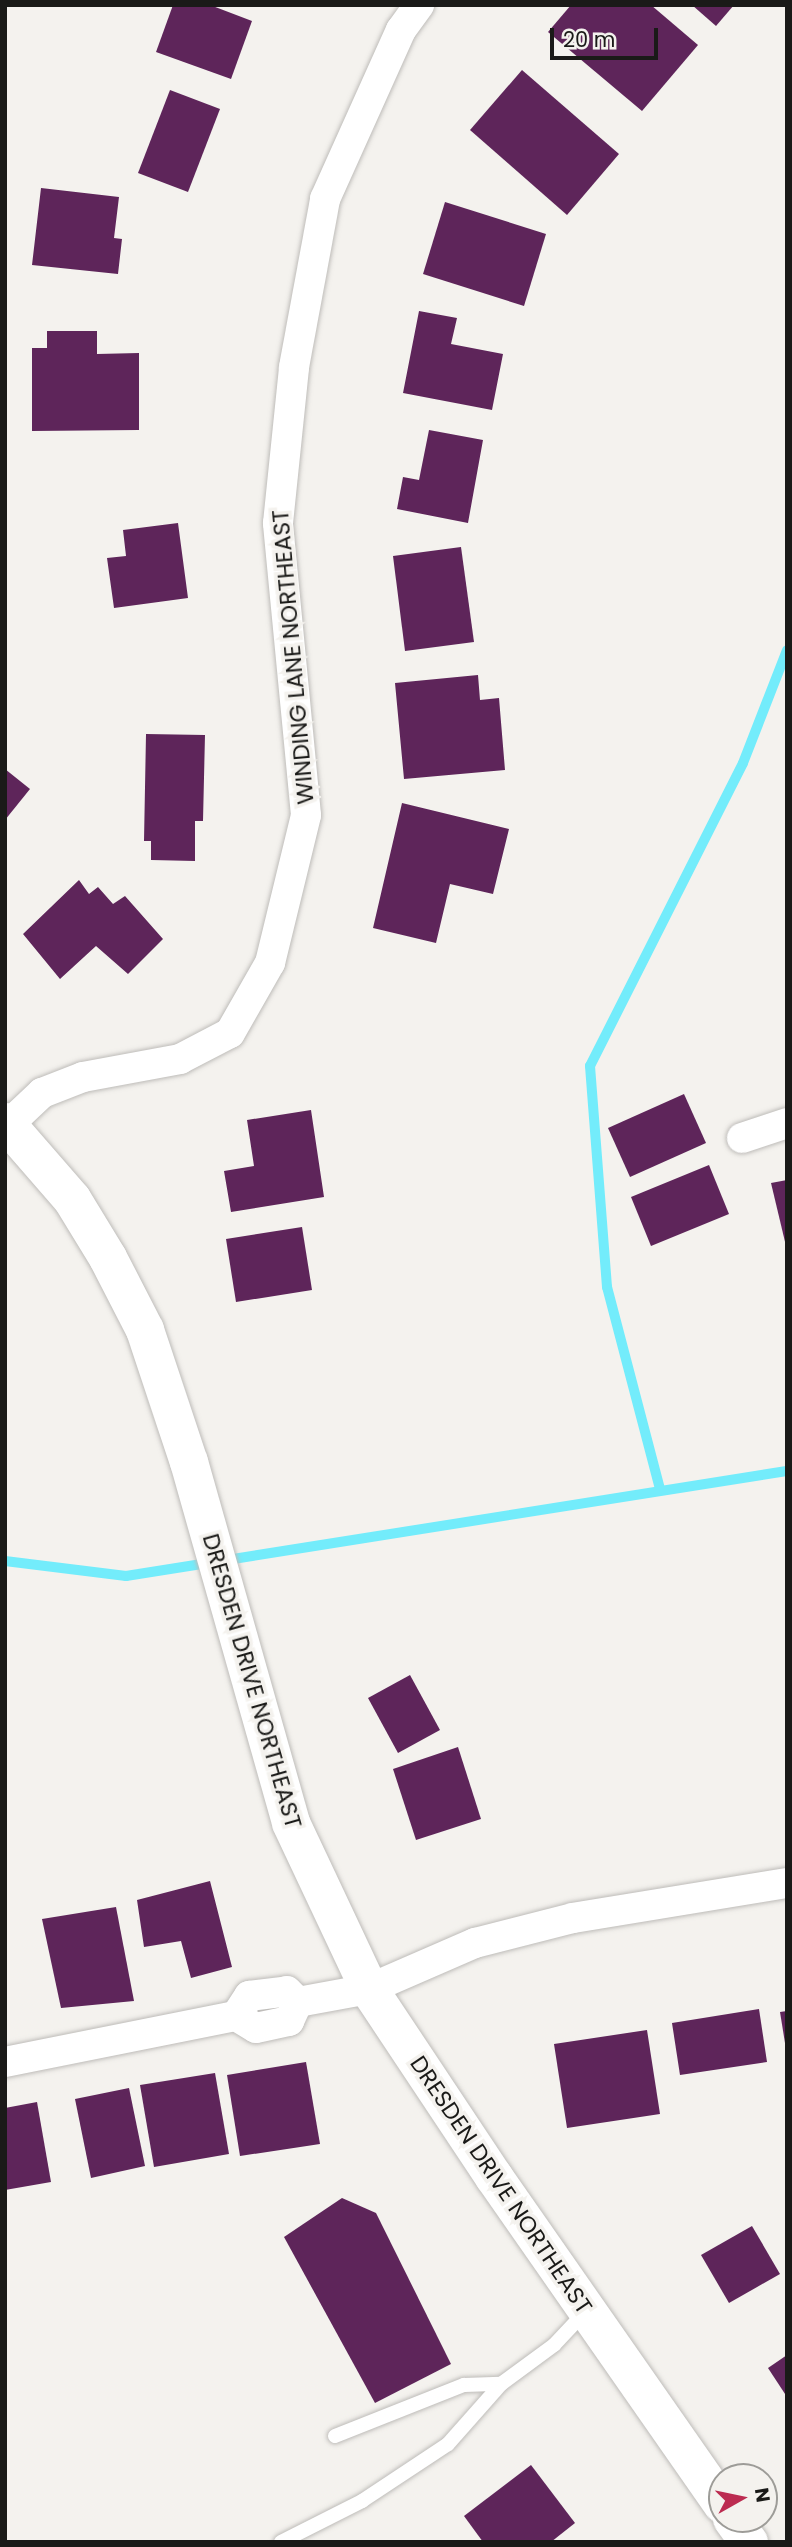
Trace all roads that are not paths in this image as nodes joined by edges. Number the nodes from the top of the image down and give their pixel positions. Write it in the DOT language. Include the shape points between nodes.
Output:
graph roads {
  1 [pos="419,5"];
  2 [pos="7,1123"];
  3 [pos="787,1123"];
  4 [pos="742,1138"];
  5 [pos="787,1883"];
  6 [pos="369,1989"];
  7 [pos="5,2062"];
  8 [pos="586,2311"];
  9 [pos="501,2384"];
  10 [pos="335,2436"];
  11 [pos="708,2484"];
  12 [pos="281,2542"];
  1 -- 2 [label="street, WINDING LANE NORTHEAST" via="401,30 325,199 294,367 278,523 306,815 270,963 230,1033 180,1059 83,1077 42,1093"];
  2 -- 6 [label="street, DRESDEN DRIVE NORTHEAST" via="72,1199 145,1330 189,1462 291,1823"];
  3 -- 4 [label="street"];
  5 -- 6 [label="street" via="573,1918 475,1943"];
  6 -- 7 [label="street" via="298,2002 289,2021 267,2026 256,2028 236,2016"];
  6 -- 8 [label="street, DRESDEN DRIVE NORTHEAST"];
  8 -- 9 [label="lane" via="554,2345"];
  8 -- 11 [label="street, DRESDEN DRIVE NORTHEAST"];
  9 -- 10 [label="lane" via="464,2385"];
  9 -- 12 [label="lane" via="448,2444 362,2501"];
}
